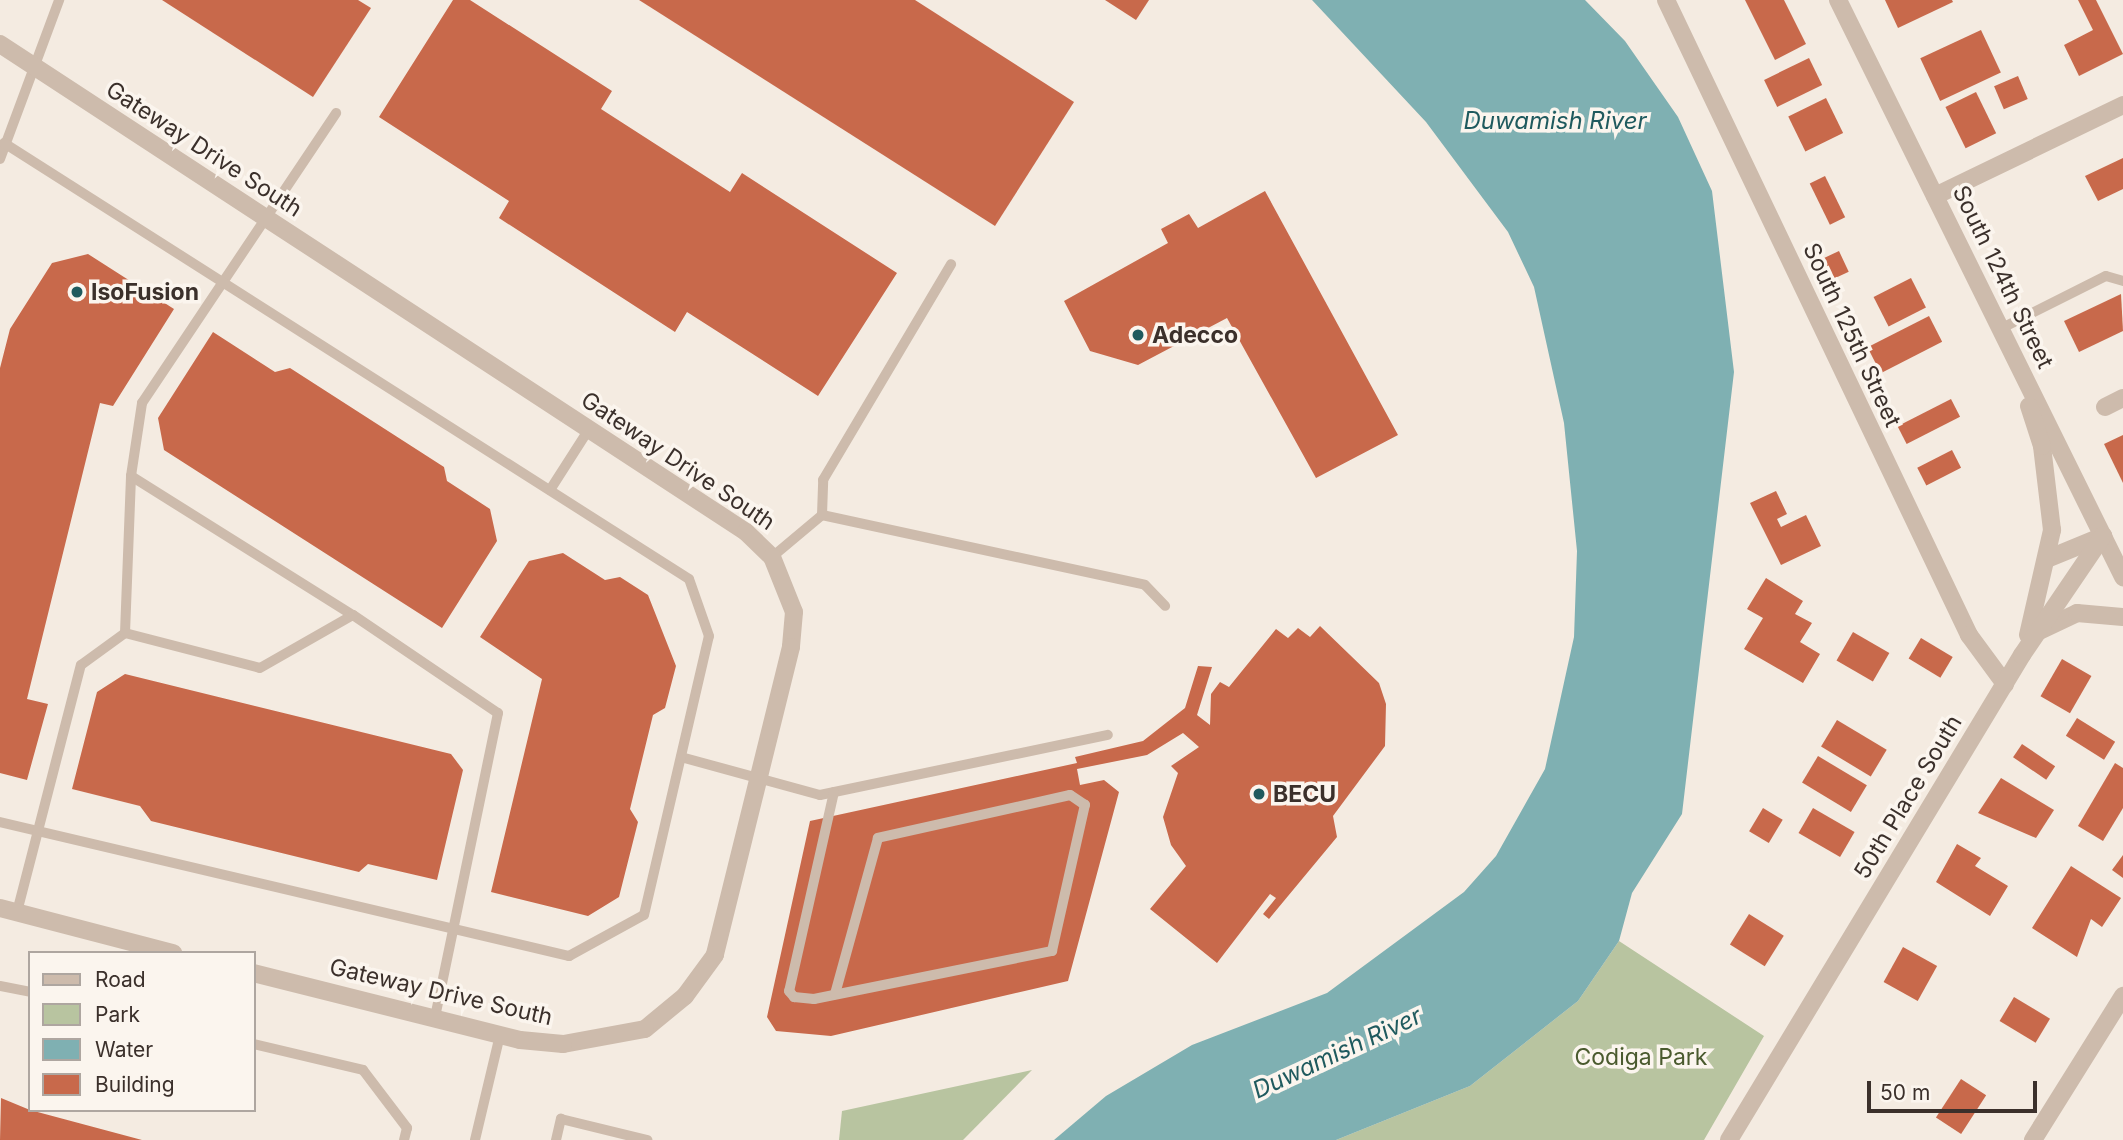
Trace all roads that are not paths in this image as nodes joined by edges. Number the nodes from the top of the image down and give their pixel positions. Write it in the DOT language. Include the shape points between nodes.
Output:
graph roads {
  1 [pos="60,0"];
  2 [pos="1666,0"];
  3 [pos="1838,0"];
  4 [pos="0,44"];
  5 [pos="34,67"];
  6 [pos="2123,106"];
  7 [pos="336,113"];
  8 [pos="4,143"];
  9 [pos="0,159"];
  10 [pos="1935,196"];
  11 [pos="267,218"];
  12 [pos="951,264"];
  13 [pos="2123,281"];
  14 [pos="222,282"];
  15 [pos="2002,328"];
  16 [pos="2012,349"];
  17 [pos="2123,398"];
  18 [pos="2105,407"];
  19 [pos="589,429"];
  20 [pos="131,476"];
  21 [pos="550,491"];
  22 [pos="822,515"];
  23 [pos="2103,536"];
  24 [pos="772,557"];
  25 [pos="2047,559"];
  26 [pos="2123,577"];
  27 [pos="1166,606"];
  28 [pos="353,615"];
  29 [pos="2123,617"];
  30 [pos="125,633"];
  31 [pos="2036,633"];
  32 [pos="2022,655"];
  33 [pos="2005,684"];
  34 [pos="1108,735"];
  35 [pos="681,757"];
  36 [pos="761,779"];
  37 [pos="834,792"];
  38 [pos="0,822"];
  39 [pos="35,830"];
  40 [pos="9,910"];
  41 [pos="457,930"];
  42 [pos="165,951"];
  43 [pos="256,973"];
  44 [pos="0,986"];
  45 [pos="28,992"];
  46 [pos="835,995"];
  47 [pos="2123,996"];
  48 [pos="435,1018"];
  49 [pos="500,1035"];
  50 [pos="256,1044"];
  51 [pos="404,1140"];
  52 [pos="475,1140"];
  53 [pos="556,1140"];
  54 [pos="647,1140"];
  55 [pos="1729,1140"];
  56 [pos="2033,1140"];
  1 -- 5 [label="lane"];
  2 -- 33 [label="street, South 125th Street" via="1969,635"];
  3 -- 10 [label="street, South 124th Street"];
  4 -- 5 [label="street, Gateway Drive South"];
  5 -- 8 [label="lane"];
  5 -- 11 [label="street, Gateway Drive South"];
  6 -- 10 [label="street"];
  7 -- 11 [label="lane"];
  8 -- 9 [label="lane"];
  8 -- 14 [label="lane"];
  10 -- 15 [label="street, South 124th Street"];
  11 -- 14 [label="lane"];
  11 -- 19 [label="street, Gateway Drive South"];
  12 -- 22 [label="lane" via="823,481"];
  13 -- 15 [label="lane" via="2106,275"];
  14 -- 20 [label="lane" via="142,403"];
  14 -- 21 [label="lane"];
  15 -- 16 [label="street, South 124th Street"];
  16 -- 23 [label="street, South 124th Street"];
  16 -- 25 [label="street" via="2050,491"];
  17 -- 18 [label="street"];
  19 -- 21 [label="lane"];
  19 -- 24 [label="street, Gateway Drive South" via="746,532"];
  20 -- 28 [label="lane"];
  20 -- 30 [label="lane"];
  21 -- 35 [label="lane" via="689,579 709,636"];
  22 -- 24 [label="lane"];
  22 -- 27 [label="lane" via="1145,585"];
  23 -- 25 [label="street"];
  23 -- 26 [label="street, South 124th Street"];
  23 -- 31 [label="street, 50th Place South"];
  24 -- 36 [label="street, Gateway Drive South" via="794,612"];
  25 -- 32 [label="street"];
  28 -- 30 [label="lane" via="260,668"];
  28 -- 41 [label="lane" via="498,713"];
  29 -- 31 [label="street" via="2077,613"];
  30 -- 39 [label="lane" via="81,665"];
  31 -- 32 [label="street, 50th Place South"];
  32 -- 33 [label="street, 50th Place South"];
  33 -- 55 [label="street, 50th Place South"];
  34 -- 37 [label="lane"];
  35 -- 36 [label="lane"];
  35 -- 41 [label="lane" via="644,915 569,956"];
  36 -- 37 [label="lane" via="820,795"];
  36 -- 49 [label="street, Gateway Drive South" via="715,955 685,996 645,1029 617,1037 563,1044"];
  37 -- 46 [label="lane" via="789,991 814,999"];
  38 -- 39 [label="lane"];
  39 -- 40 [label="lane"];
  39 -- 41 [label="lane"];
  40 -- 42 [label="street"];
  41 -- 48 [label="lane"];
  43 -- 48 [label="street, Gateway Drive South"];
  44 -- 45 [label="lane"];
  46 -- 46 [label="lane" via="1052,951 1085,805 1070,795 878,838"];
  47 -- 56 [label="street"];
  48 -- 49 [label="street, Gateway Drive South"];
  49 -- 52 [label="lane"];
  50 -- 51 [label="lane" via="363,1070 407,1128"];
  53 -- 54 [label="lane" via="561,1119"];
}
